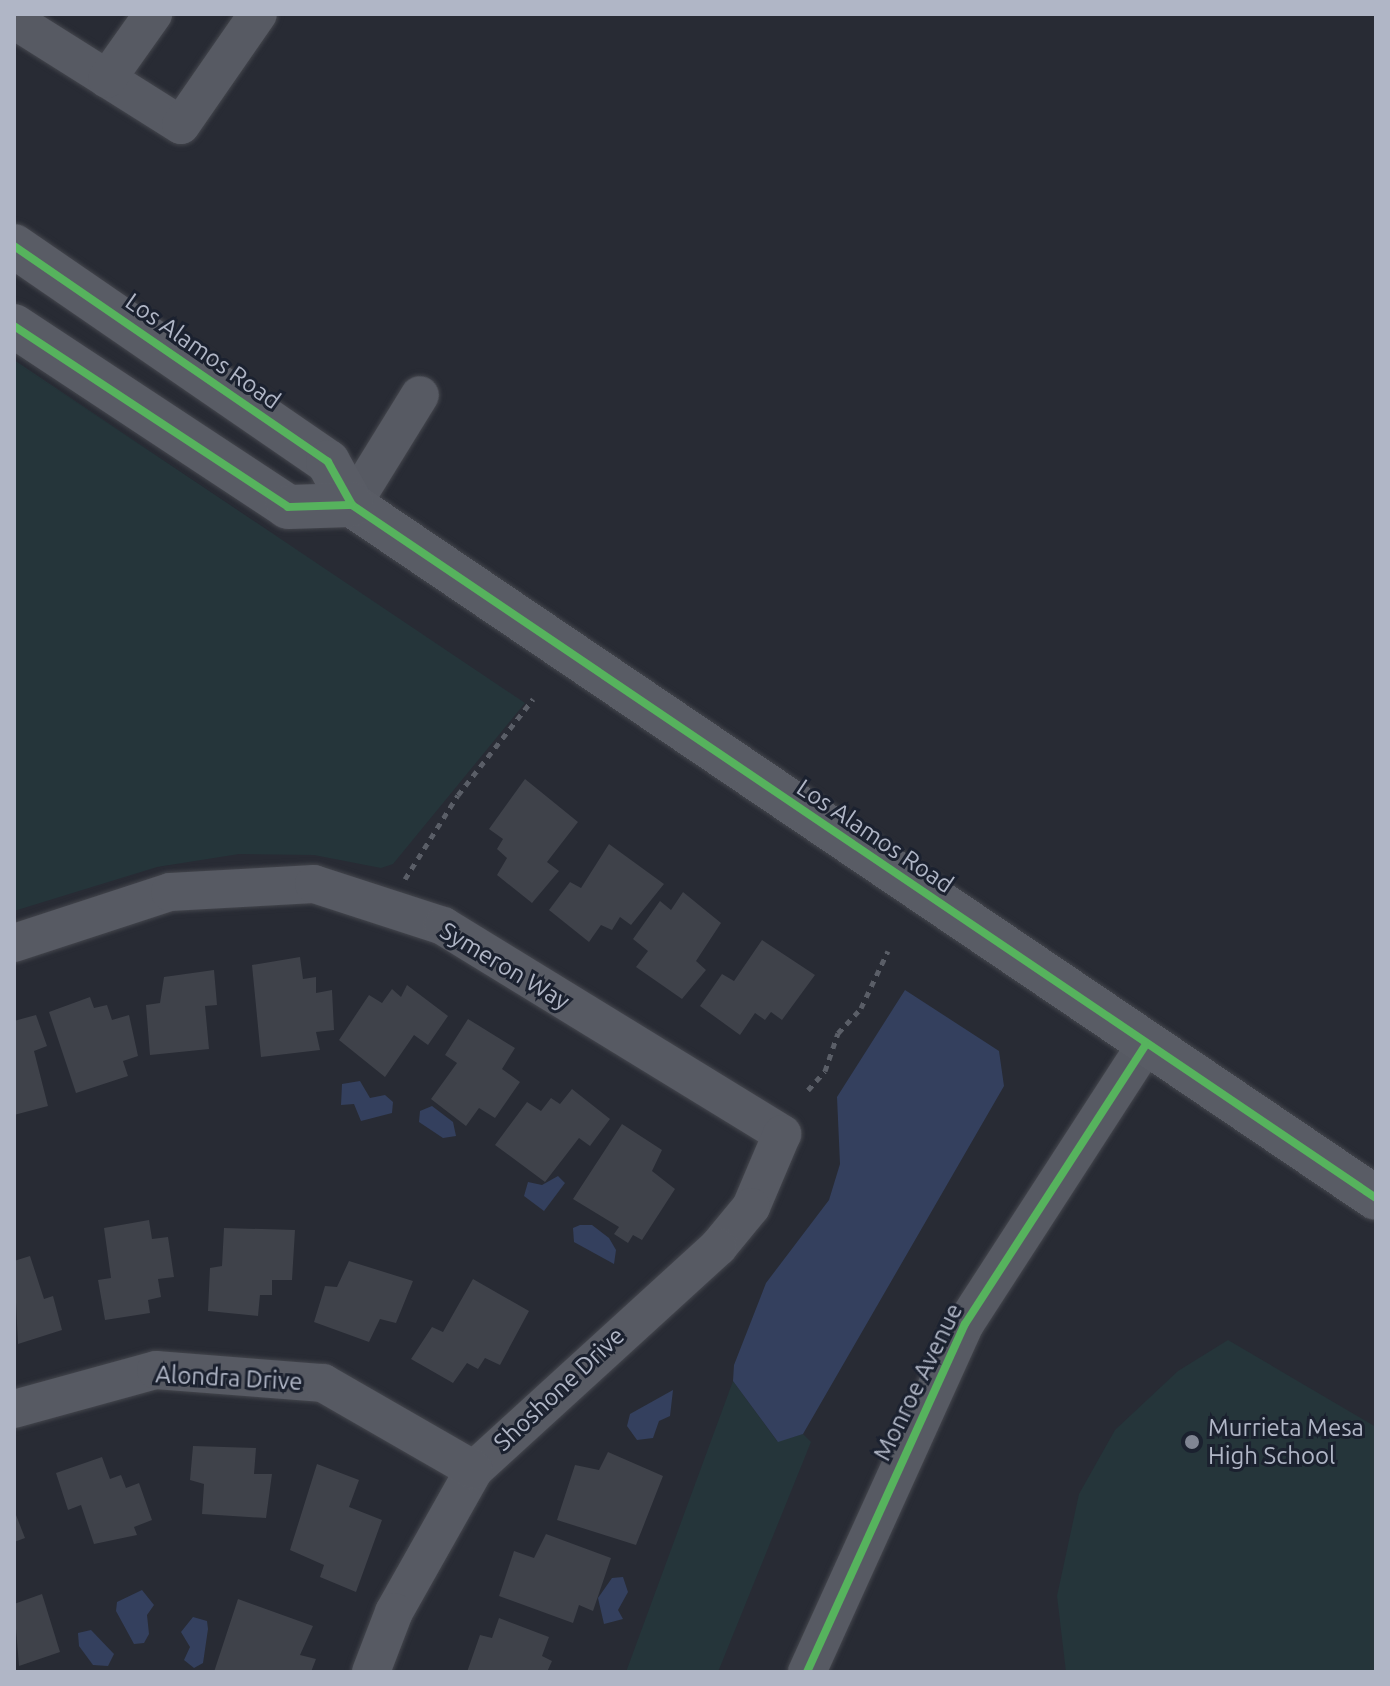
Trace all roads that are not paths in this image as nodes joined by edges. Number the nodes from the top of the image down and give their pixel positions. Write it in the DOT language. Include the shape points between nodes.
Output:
graph roads {
  1 [pos="153,14"];
  2 [pos="258,14"];
  3 [pos="14,20"];
  4 [pos="107,79"];
  5 [pos="14,246"];
  6 [pos="14,326"];
  7 [pos="420,395"];
  8 [pos="352,505"];
  9 [pos="14,943"];
  10 [pos="1146,1044"];
  11 [pos="782,1134"];
  12 [pos="1376,1198"];
  13 [pos="14,1409"];
  14 [pos="474,1470"];
  15 [pos="371,1672"];
  16 [pos="807,1672"];
  1 -- 4 [label="street"];
  2 -- 4 [label="street" via="181,125"];
  3 -- 4 [label="street"];
  5 -- 8 [label="main road, Los Alamos Road" via="328,462"];
  6 -- 8 [label="main road" via="288,507"];
  7 -- 8 [label="street"];
  8 -- 10 [label="main road, Los Alamos Road"];
  9 -- 11 [label="street, Symeron Way" via="170,892 314,884 443,926"];
  10 -- 12 [label="main road, Los Alamos Road"];
  10 -- 16 [label="street, Monroe Avenue" via="965,1324"];
  11 -- 14 [label="street, Shoshone Drive" via="751,1207 718,1247"];
  13 -- 14 [label="street, Alondra Drive" via="156,1370 323,1383"];
  14 -- 15 [label="street, Shoshone Drive" via="394,1612"];
}
